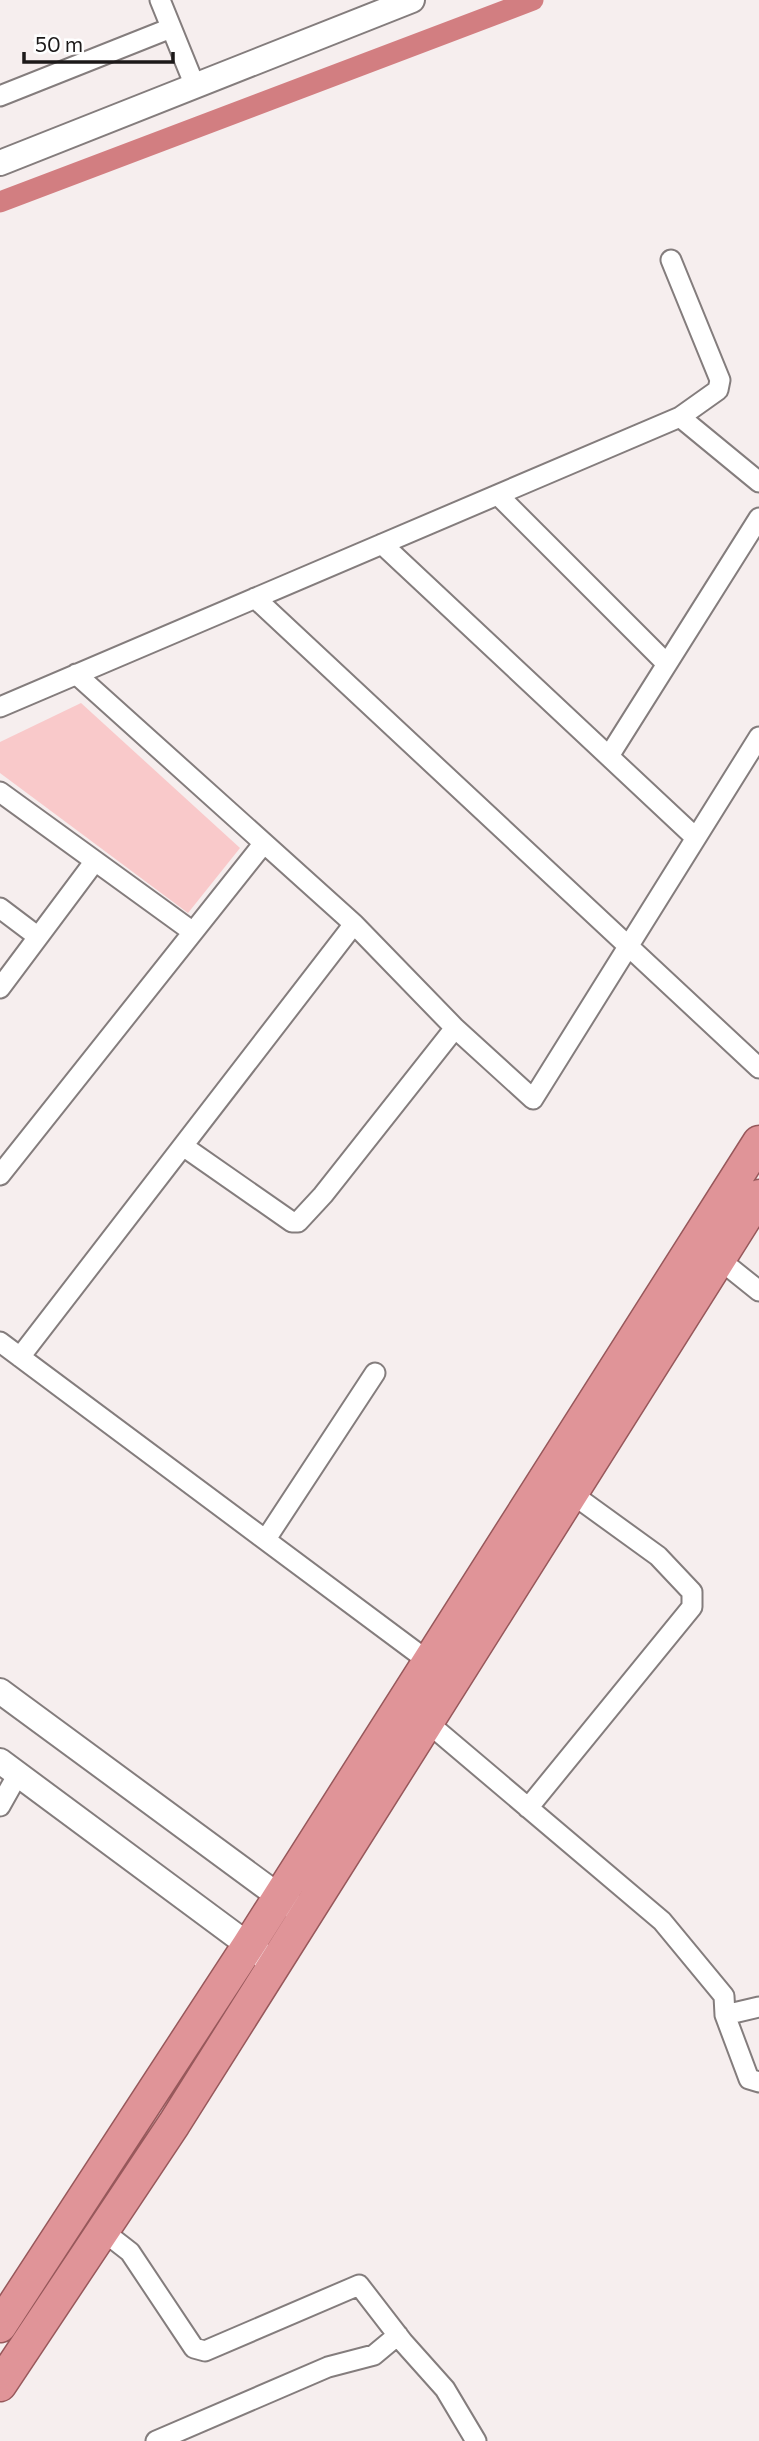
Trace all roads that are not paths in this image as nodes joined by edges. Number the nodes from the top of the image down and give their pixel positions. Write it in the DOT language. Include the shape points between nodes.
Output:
graph roads {
  1 [pos="160,0"];
  2 [pos="412,0"];
  3 [pos="171,28"];
  4 [pos="195,86"];
  5 [pos="0,96"];
  6 [pos="0,163"];
  7 [pos="671,260"];
  8 [pos="680,417"];
  9 [pos="759,482"];
  10 [pos="498,495"];
  11 [pos="759,518"];
  12 [pos="382,544"];
  13 [pos="255,598"];
  14 [pos="667,664"];
  15 [pos="76,674"];
  16 [pos="0,707"];
  17 [pos="759,737"];
  18 [pos="609,756"];
  19 [pos="0,792"];
  20 [pos="696,838"];
  21 [pos="264,843"];
  22 [pos="95,861"];
  23 [pos="0,908"];
  24 [pos="354,924"];
  25 [pos="193,932"];
  26 [pos="37,936"];
  27 [pos="629,946"];
  28 [pos="0,988"];
  29 [pos="455,1028"];
  30 [pos="759,1068"];
  31 [pos="759,1142"];
  32 [pos="183,1146"];
  33 [pos="0,1175"];
  34 [pos="759,1196"];
  35 [pos="719,1259"];
  36 [pos="759,1291"];
  37 [pos="0,1342"];
  38 [pos="20,1357"];
  39 [pos="375,1373"];
  40 [pos="571,1493"];
  41 [pos="266,1539"];
  42 [pos="428,1661"];
  43 [pos="0,1691"];
  44 [pos="427,1722"];
  45 [pos="9,1767"];
  46 [pos="0,1805"];
  47 [pos="528,1808"];
  48 [pos="278,1897"];
  49 [pos="307,1915"];
  50 [pos="248,1945"];
  51 [pos="276,1964"];
  52 [pos="759,2007"];
  53 [pos="725,2015"];
  54 [pos="759,2082"];
  55 [pos="103,2231"];
  56 [pos="0,2326"];
  57 [pos="398,2335"];
  58 [pos="0,2385"];
  59 [pos="156,2441"];
  60 [pos="475,2441"];
  1 -- 3 [label="street"];
  2 -- 4 [label="street"];
  3 -- 4 [label="street"];
  3 -- 5 [label="street"];
  4 -- 6 [label="street"];
  7 -- 8 [label="street" via="720,380 718,390"];
  8 -- 9 [label="street"];
  8 -- 10 [label="street"];
  10 -- 12 [label="street"];
  10 -- 14 [label="street"];
  11 -- 14 [label="street"];
  12 -- 13 [label="street"];
  12 -- 18 [label="street"];
  13 -- 15 [label="street"];
  13 -- 27 [label="street"];
  14 -- 18 [label="street"];
  15 -- 16 [label="street"];
  15 -- 21 [label="street"];
  17 -- 20 [label="street"];
  18 -- 20 [label="street"];
  19 -- 22 [label="street"];
  20 -- 27 [label="street"];
  21 -- 24 [label="street"];
  21 -- 25 [label="street"];
  22 -- 25 [label="street"];
  22 -- 26 [label="street"];
  23 -- 26 [label="street"];
  24 -- 29 [label="street"];
  24 -- 32 [label="street"];
  25 -- 33 [label="street"];
  26 -- 28 [label="street"];
  27 -- 29 [label="street" via="533,1099"];
  27 -- 30 [label="street"];
  29 -- 32 [label="street" via="298,1222 275,1212"];
  31 -- 42 [label="highway"];
  32 -- 38 [label="street"];
  34 -- 35 [label="highway"];
  35 -- 36 [label="street"];
  35 -- 40 [label="highway"];
  37 -- 38 [label="street"];
  38 -- 41 [label="street"];
  39 -- 41 [label="street"];
  40 -- 44 [label="highway"];
  40 -- 47 [label="street" via="658,1556 692,1592 692,1607"];
  41 -- 42 [label="street"];
  42 -- 48 [label="highway"];
  43 -- 48 [label="street"];
  44 -- 47 [label="street"];
  44 -- 49 [label="highway"];
  45 -- 46 [label="street"];
  45 -- 50 [label="street"];
  47 -- 53 [label="street" via="663,1921 724,1996"];
  48 -- 49 [label="street"];
  48 -- 50 [label="highway"];
  49 -- 51 [label="highway"];
  50 -- 51 [label="street"];
  50 -- 56 [label="highway"];
  51 -- 55 [label="highway"];
  52 -- 53 [label="street"];
  53 -- 54 [label="street" via="750,2080"];
  55 -- 57 [label="street" via="130,2252 194,2348 205,2351 359,2285"];
  55 -- 58 [label="highway"];
  57 -- 59 [label="street" via="374,2355 328,2367"];
  57 -- 60 [label="street" via="445,2389"];
}
